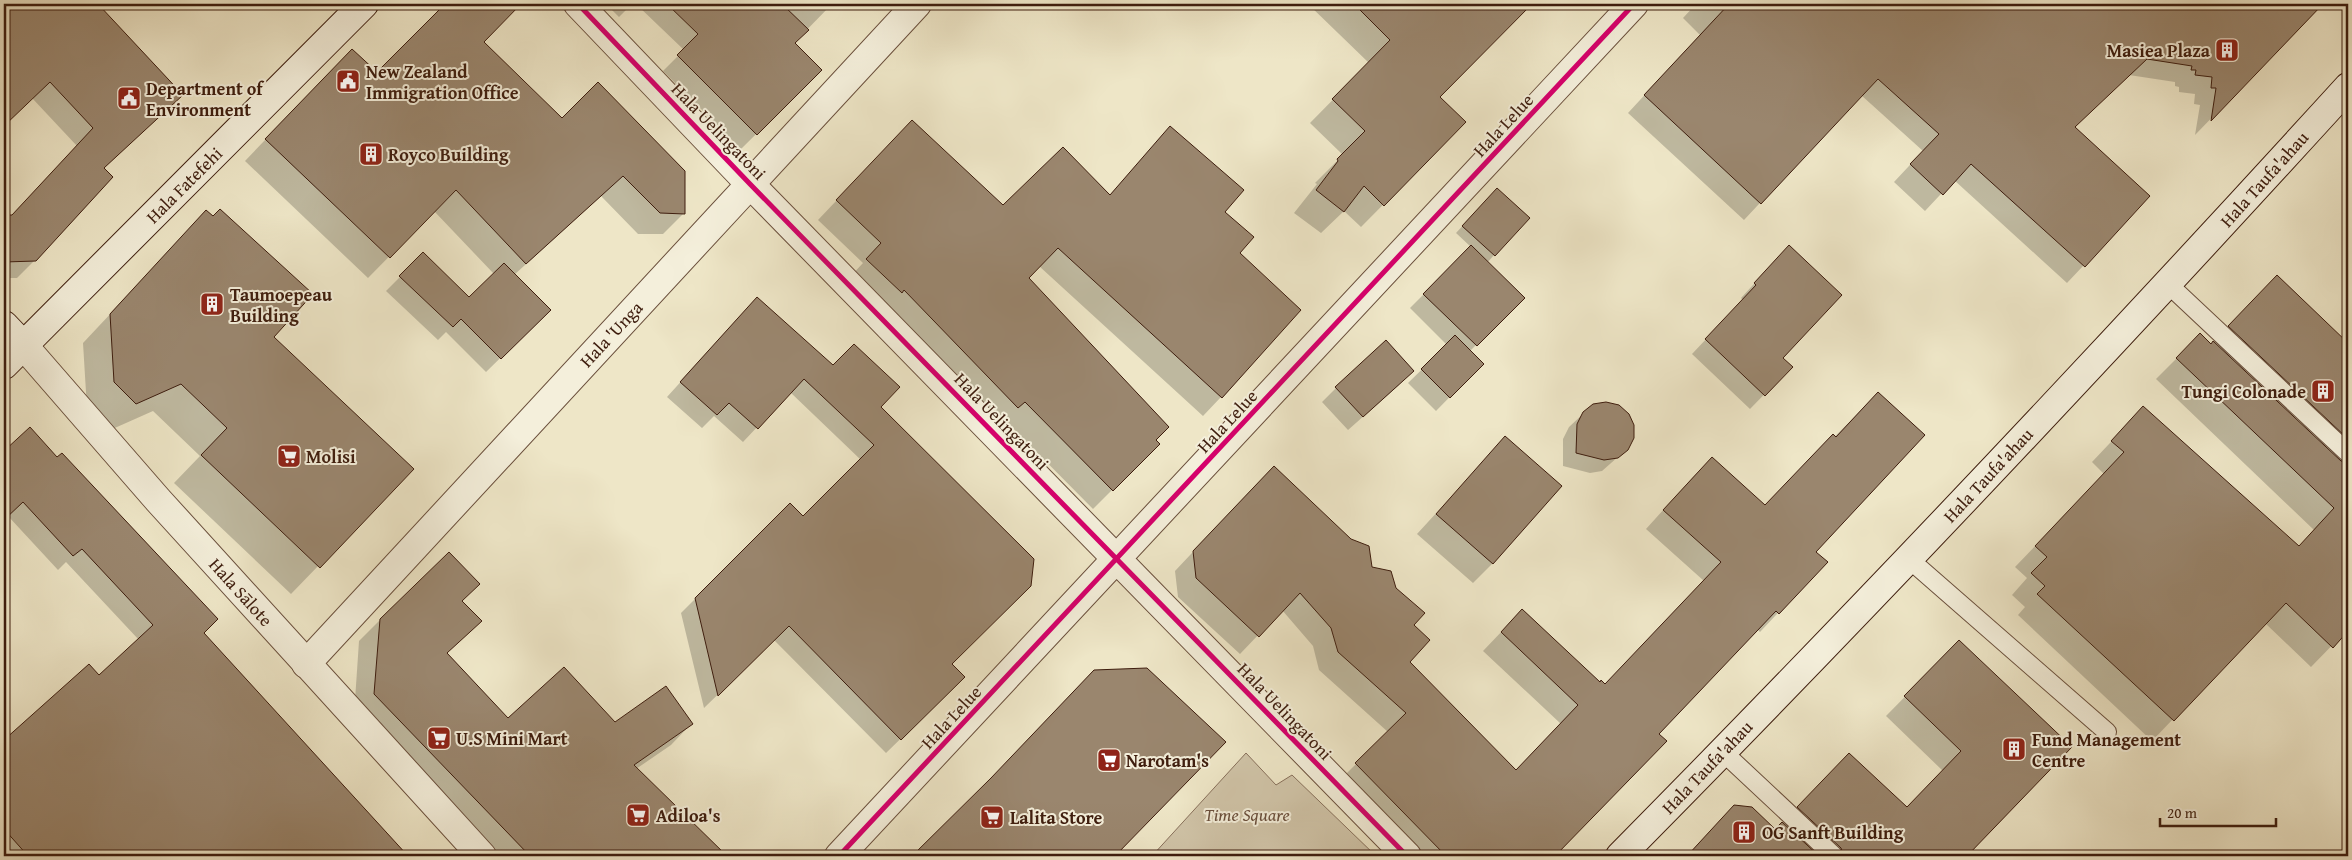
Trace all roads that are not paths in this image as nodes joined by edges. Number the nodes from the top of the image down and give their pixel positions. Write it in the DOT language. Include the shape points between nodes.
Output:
graph roads {
  1 [pos="364,4"];
  2 [pos="578,4"];
  3 [pos="917,4"];
  4 [pos="1634,4"];
  5 [pos="2348,87"];
  6 [pos="750,184"];
  7 [pos="2168,284"];
  8 [pos="4,325"];
  9 [pos="24,346"];
  10 [pos="4,366"];
  11 [pos="2348,453"];
  12 [pos="1118,559"];
  13 [pos="1909,559"];
  14 [pos="306,664"];
  15 [pos="2107,732"];
  16 [pos="1723,752"];
  17 [pos="482,856"];
  18 [pos="839,856"];
  19 [pos="1407,856"];
  20 [pos="1620,856"];
  21 [pos="1834,856"];
  1 -- 9 [label="street, Hala Fatefehi"];
  2 -- 6 [label="street, Hala Uelingatoni"];
  3 -- 6 [label="street, Hala 'Unga"];
  4 -- 12 [label="street, Hala Lelue"];
  5 -- 7 [label="street, Hala Taufa'ahau"];
  6 -- 12 [label="street, Hala Uelingatoni"];
  6 -- 14 [label="street, Hala 'Unga"];
  7 -- 11 [label="lane"];
  7 -- 13 [label="street, Hala Taufa'ahau"];
  8 -- 9 [label="street, Hala Sālote"];
  9 -- 10 [label="street, Hala Fatefehi"];
  9 -- 14 [label="street, Hala Sālote"];
  12 -- 18 [label="street, Hala Lelue"];
  12 -- 19 [label="street, Hala Uelingatoni"];
  13 -- 15 [label="lane"];
  13 -- 16 [label="street, Hala Taufa'ahau"];
  14 -- 17 [label="street, Hala Sālote"];
  16 -- 20 [label="street, Hala Taufa'ahau"];
  16 -- 21 [label="lane"];
}
